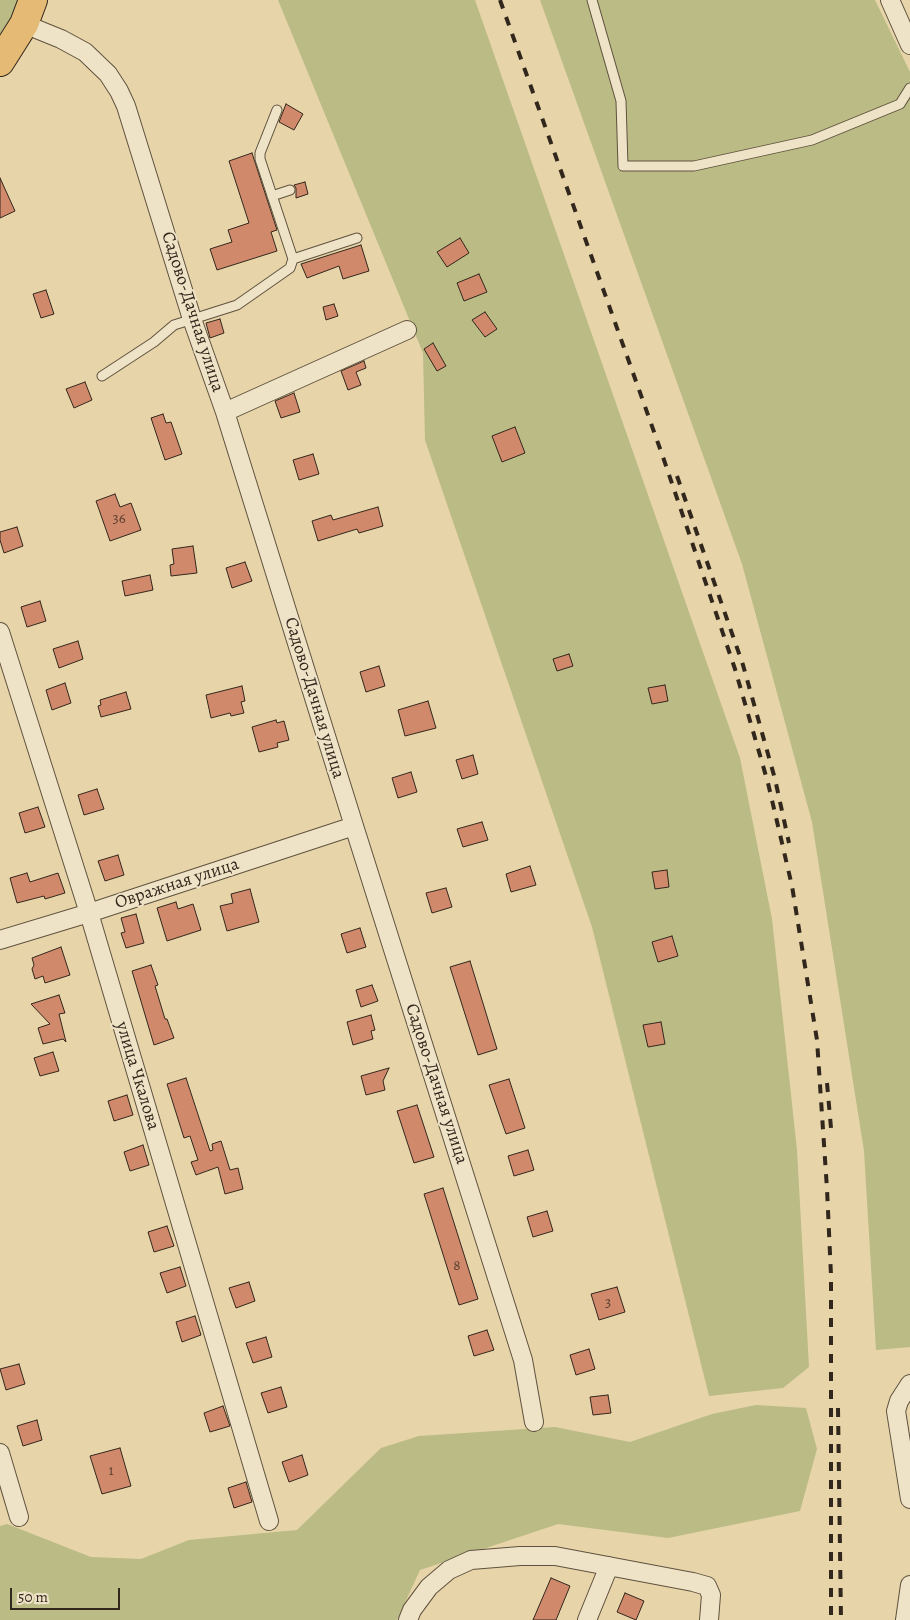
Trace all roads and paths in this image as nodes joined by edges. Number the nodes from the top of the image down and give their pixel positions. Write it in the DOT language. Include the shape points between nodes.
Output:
graph roads {
  1 [pos="592,0"];
  2 [pos="890,0"];
  3 [pos="29,12"];
  4 [pos="910,45"];
  5 [pos="0,62"];
  6 [pos="910,88"];
  7 [pos="277,110"];
  8 [pos="290,190"];
  9 [pos="272,196"];
  10 [pos="357,238"];
  11 [pos="293,259"];
  12 [pos="192,319"];
  13 [pos="407,330"];
  14 [pos="102,376"];
  15 [pos="225,412"];
  16 [pos="0,632"];
  17 [pos="354,826"];
  18 [pos="88,913"];
  19 [pos="0,940"];
  20 [pos="910,1384"];
  21 [pos="534,1422"];
  22 [pos="0,1453"];
  23 [pos="910,1499"];
  24 [pos="19,1517"];
  25 [pos="269,1521"];
  26 [pos="609,1566"];
  27 [pos="910,1585"];
  28 [pos="408,1620"];
  29 [pos="586,1620"];
  30 [pos="709,1620"];
  31 [pos="905,1620"];
  1 -- 6 [label="lane" via="621,101 623,166 694,166 812,140 900,104"];
  2 -- 4 [label="street"];
  3 -- 5 [label="main road"];
  3 -- 12 [label="street, Садово-Дачная улица" via="61,39 85,52 119,91"];
  7 -- 9 [label="lane" via="260,153"];
  8 -- 9 [label="lane"];
  9 -- 11 [label="lane"];
  10 -- 11 [label="lane"];
  11 -- 12 [label="lane" via="290,268 237,305"];
  12 -- 14 [label="lane" via="174,325"];
  12 -- 15 [label="street, Садово-Дачная улица"];
  13 -- 15 [label="street"];
  15 -- 17 [label="street, Садово-Дачная улица"];
  16 -- 18 [label="street, улица Чкалова"];
  17 -- 18 [label="street, Овражная улица"];
  17 -- 21 [label="street, Садово-Дачная улица" via="523,1360"];
  18 -- 19 [label="street, Овражная улица"];
  18 -- 25 [label="street, улица Чкалова"];
  20 -- 23 [label="street" via="896,1411"];
  22 -- 24 [label="street"];
  26 -- 28 [label="street" via="555,1556 471,1560 449,1570 429,1588"];
  26 -- 29 [label="street"];
  26 -- 30 [label="street" via="707,1586 711,1595"];
  27 -- 31 [label="street"];
}
